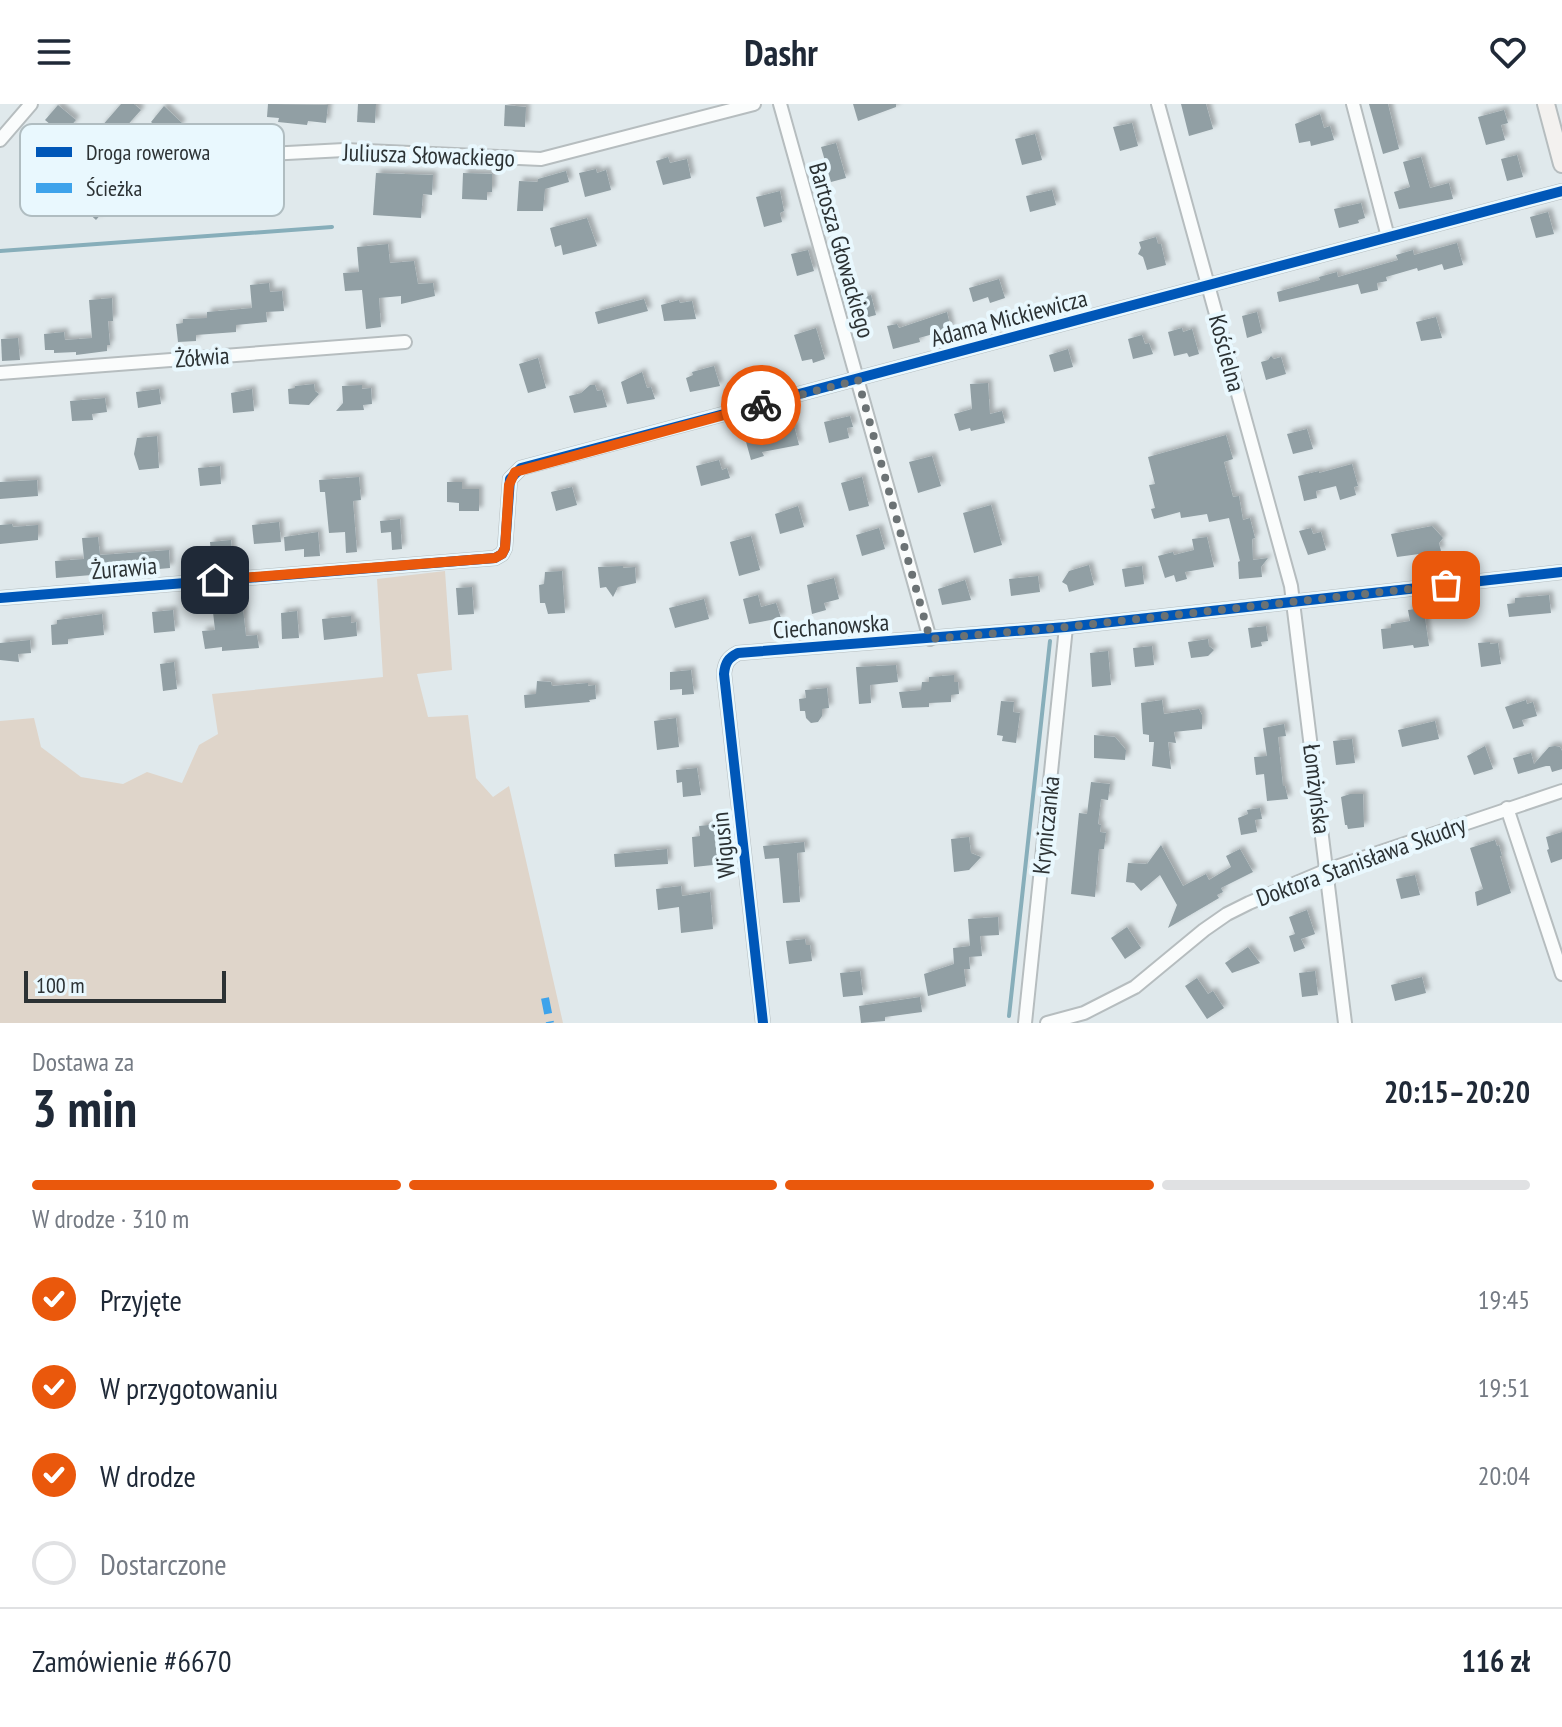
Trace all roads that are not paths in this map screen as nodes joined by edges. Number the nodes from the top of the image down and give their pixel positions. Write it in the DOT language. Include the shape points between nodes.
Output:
graph roads {
  1 [pos="31,104"];
  2 [pos="754,104"];
  3 [pos="780,104"];
  4 [pos="1158,104"];
  5 [pos="1353,104"];
  6 [pos="1546,104"];
  7 [pos="0,140"];
  8 [pos="284,153"];
  9 [pos="1562,164"];
  10 [pos="1562,191"];
  11 [pos="1388,237"];
  12 [pos="1209,285"];
  13 [pos="405,342"];
  14 [pos="0,373"];
  15 [pos="858,380"];
  16 [pos="506,520"];
  17 [pos="1562,572"];
  18 [pos="0,598"];
  19 [pos="1293,602"];
  20 [pos="1066,627"];
  21 [pos="930,639"];
  22 [pos="726,662"];
  23 [pos="1562,791"];
  24 [pos="1507,808"];
  25 [pos="1327,870"];
  26 [pos="1562,974"];
  27 [pos="763,1023"];
  28 [pos="1025,1023"];
  29 [pos="1047,1023"];
  30 [pos="1345,1023"];
  1 -- 7 [label="street"];
  2 -- 8 [label="street, Juliusza Słowackiego" via="541,159 344,150"];
  3 -- 15 [label="street, Bartosza Głowackiego"];
  4 -- 12 [label="street, Kościelna"];
  5 -- 11 [label="street"];
  6 -- 9 [label="main road"];
  10 -- 11 [label="street, Adama Mickiewicza"];
  11 -- 12 [label="street, Adama Mickiewicza"];
  12 -- 15 [label="street, Adama Mickiewicza"];
  12 -- 19 [label="street, Kościelna"];
  13 -- 14 [label="street, Żółwia"];
  15 -- 16 [label="street, Adama Mickiewicza" via="521,468 510,479"];
  15 -- 21 [label="street, Bartosza Głowackiego"];
  16 -- 18 [label="street, Żurawia" via="505,548 495,558"];
  17 -- 19 [label="street, Ciechanowska"];
  19 -- 20 [label="street, Ciechanowska"];
  19 -- 25 [label="street, Łomżyńska"];
  20 -- 21 [label="street, Ciechanowska"];
  20 -- 28 [label="street, Kryniczanka"];
  21 -- 22 [label="street, Ciechanowska" via="738,653"];
  22 -- 27 [label="street, Wigusin"];
  23 -- 24 [label="street, Doktora Stanisława Skudry"];
  24 -- 25 [label="street, Doktora Stanisława Skudry"];
  24 -- 26 [label="street"];
  25 -- 29 [label="street, Doktora Stanisława Skudry" via="1227,914 1107,1003"];
  25 -- 30 [label="street, Łomżyńska"];
}
